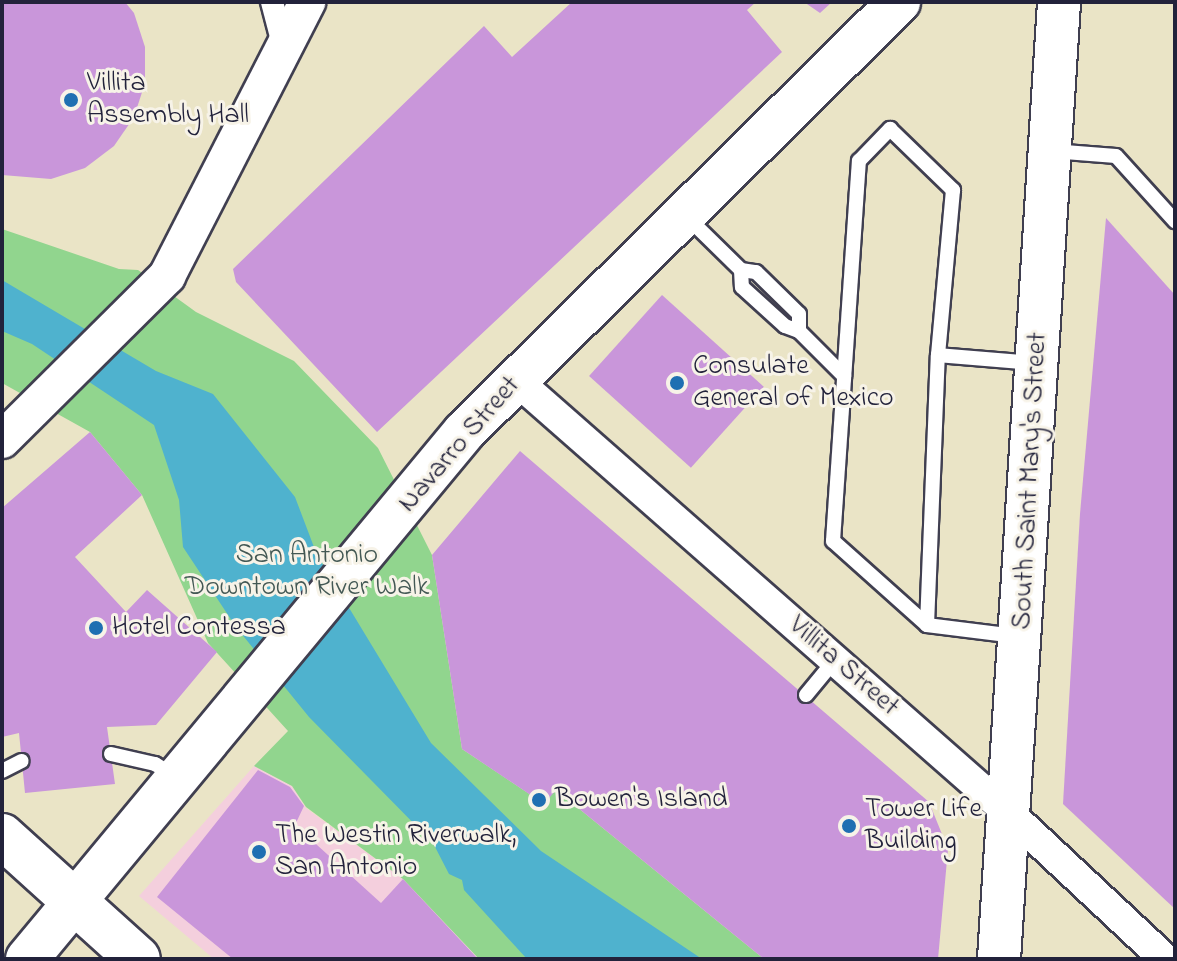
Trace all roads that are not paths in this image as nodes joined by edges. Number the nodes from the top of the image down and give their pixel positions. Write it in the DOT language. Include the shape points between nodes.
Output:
graph roads {
  1 [pos="272,2"];
  2 [pos="307,2"];
  3 [pos="899,2"];
  4 [pos="1059,2"];
  5 [pos="284,48"];
  6 [pos="1050,150"];
  7 [pos="684,214"];
  8 [pos="1175,221"];
  9 [pos="938,355"];
  10 [pos="1038,364"];
  11 [pos="844,376"];
  12 [pos="516,380"];
  13 [pos="13,431"];
  14 [pos="927,625"];
  15 [pos="1022,637"];
  16 [pos="835,660"];
  17 [pos="806,695"];
  18 [pos="111,754"];
  19 [pos="22,761"];
  20 [pos="2,771"];
  21 [pos="179,779"];
  22 [pos="1011,815"];
  23 [pos="2,836"];
  24 [pos="76,902"];
  25 [pos="27,959"];
  26 [pos="138,959"];
  27 [pos="999,959"];
  28 [pos="1165,959"];
  1 -- 5 [label="street"];
  2 -- 5 [label="street"];
  3 -- 7 [label="main road, Navarro Street"];
  4 -- 6 [label="main road, South Saint Mary's Street"];
  5 -- 13 [label="street" via="167,276"];
  6 -- 8 [label="lane" via="1116,156"];
  6 -- 10 [label="main road, South Saint Mary's Street"];
  7 -- 11 [label="lane" via="741,270 742,287 785,326 799,331"];
  7 -- 12 [label="main road, Navarro Street"];
  9 -- 10 [label="lane"];
  9 -- 11 [label="lane" via="953,190 890,129 859,161"];
  9 -- 14 [label="lane"];
  10 -- 15 [label="main road, South Saint Mary's Street"];
  11 -- 14 [label="lane" via="833,541"];
  12 -- 16 [label="street, Villita Street"];
  12 -- 21 [label="main road, Navarro Street" via="464,432"];
  14 -- 15 [label="lane"];
  15 -- 22 [label="main road, South Saint Mary's Street"];
  16 -- 17 [label="lane"];
  16 -- 22 [label="street, Villita Street"];
  18 -- 21 [label="lane" via="155,764"];
  19 -- 20 [label="lane"];
  21 -- 24 [label="main road, Navarro Street"];
  22 -- 27 [label="main road, South Saint Mary's Street"];
  22 -- 28 [label="street, Villita Street"];
  23 -- 24 [label="main road"];
  24 -- 25 [label="main road, Navarro Street"];
  24 -- 26 [label="main road"];
}
